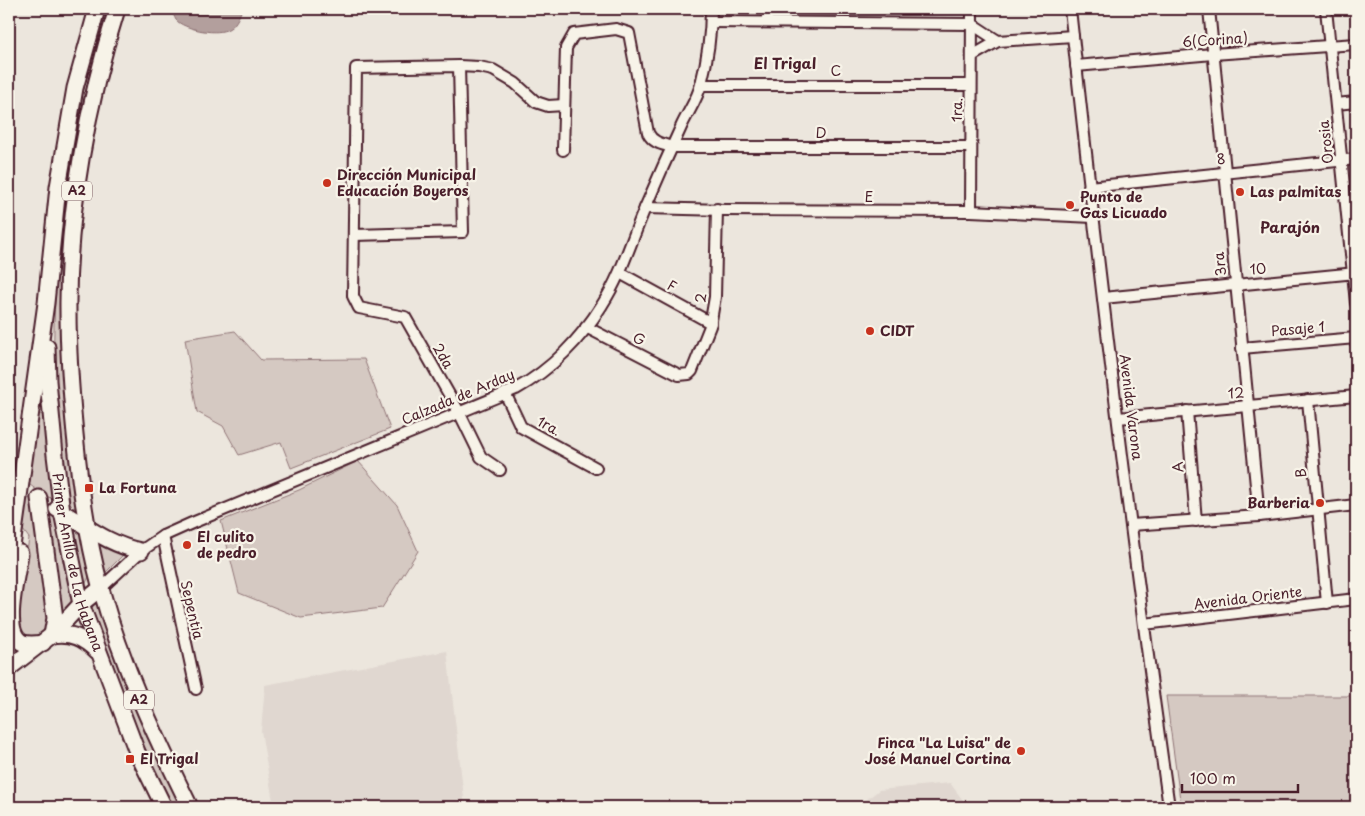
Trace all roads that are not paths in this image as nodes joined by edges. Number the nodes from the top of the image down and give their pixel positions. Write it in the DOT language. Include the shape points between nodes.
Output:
graph roads {
  1 [pos="97,9"];
  2 [pos="118,9"];
  3 [pos="711,9"];
  4 [pos="767,9"];
  5 [pos="972,9"];
  6 [pos="1070,9"];
  7 [pos="1209,9"];
  8 [pos="1326,9"];
  9 [pos="711,22"];
  10 [pos="767,22"];
  11 [pos="972,24"];
  12 [pos="1073,36"];
  13 [pos="998,40"];
  14 [pos="1356,44"];
  15 [pos="1330,46"];
  16 [pos="1213,54"];
  17 [pos="972,56"];
  18 [pos="460,66"];
  19 [pos="1076,66"];
  20 [pos="701,85"];
  21 [pos="971,85"];
  22 [pos="1356,102"];
  23 [pos="1336,104"];
  24 [pos="564,105"];
  25 [pos="672,147"];
  26 [pos="971,147"];
  27 [pos="563,150"];
  28 [pos="1356,159"];
  29 [pos="1341,160"];
  30 [pos="1225,173"];
  31 [pos="1090,187"];
  32 [pos="645,208"];
  33 [pos="717,209"];
  34 [pos="971,211"];
  35 [pos="1093,217"];
  36 [pos="354,235"];
  37 [pos="620,272"];
  38 [pos="1355,273"];
  39 [pos="1236,285"];
  40 [pos="1103,298"];
  41 [pos="46,303"];
  42 [pos="1356,303"];
  43 [pos="711,323"];
  44 [pos="586,328"];
  45 [pos="1356,338"];
  46 [pos="1242,348"];
  47 [pos="679,375"];
  48 [pos="505,393"];
  49 [pos="1356,396"];
  50 [pos="1308,400"];
  51 [pos="1248,406"];
  52 [pos="1187,411"];
  53 [pos="459,412"];
  54 [pos="1118,418"];
  55 [pos="596,468"];
  56 [pos="500,470"];
  57 [pos="14,494"];
  58 [pos="39,498"];
  59 [pos="1356,505"];
  60 [pos="1318,509"];
  61 [pos="62,512"];
  62 [pos="1259,516"];
  63 [pos="1196,521"];
  64 [pos="1131,525"];
  65 [pos="15,527"];
  66 [pos="88,529"];
  67 [pos="163,536"];
  68 [pos="141,552"];
  69 [pos="93,556"];
  70 [pos="9,568"];
  71 [pos="101,588"];
  72 [pos="1356,599"];
  73 [pos="1327,603"];
  74 [pos="81,604"];
  75 [pos="1144,624"];
  76 [pos="47,639"];
  77 [pos="100,654"];
  78 [pos="9,668"];
  79 [pos="196,689"];
  80 [pos="164,807"];
  81 [pos="190,807"];
  82 [pos="1169,807"];
  1 -- 41 [label="highway, A2" via="75,88 58,187"];
  2 -- 66 [label="highway, Primer Anillo de La Habana / A2" via="105,46 77,191 70,250 70,378 80,488"];
  3 -- 9 [label="street, Calzada de Arday"];
  4 -- 10 [label="street"];
  5 -- 11 [label="street, 1ra."];
  6 -- 12 [label="street, Avenida Varona"];
  7 -- 16 [label="street, 3ra"];
  8 -- 15 [label="street, Orosia"];
  9 -- 10 [label="street"];
  9 -- 20 [label="street, Calzada de Arday"];
  10 -- 11 [label="street"];
  11 -- 13 [label="street"];
  11 -- 17 [label="street, 1ra."];
  12 -- 13 [label="street"];
  12 -- 19 [label="street, Avenida Varona"];
  13 -- 17 [label="street"];
  14 -- 15 [label="street, 6(Corina)"];
  15 -- 16 [label="street, 6(Corina)"];
  15 -- 23 [label="street, Orosia"];
  16 -- 19 [label="street, 6(Corina)"];
  16 -- 30 [label="street, 3ra"];
  17 -- 21 [label="street, 1ra."];
  18 -- 24 [label="street" via="493,70 516,83 536,102 548,106"];
  18 -- 36 [label="street" via="356,68"];
  18 -- 36 [label="street" via="463,232"];
  19 -- 31 [label="street, Avenida Varona"];
  20 -- 21 [label="street, C"];
  20 -- 25 [label="street, Calzada de Arday"];
  21 -- 26 [label="street, 1ra."];
  22 -- 23 [label="street"];
  23 -- 29 [label="street, Orosia"];
  24 -- 25 [label="street" via="566,48 574,34 616,29 629,33 648,133 657,143"];
  24 -- 27 [label="street"];
  25 -- 26 [label="street, D"];
  25 -- 32 [label="street, Calzada de Arday"];
  26 -- 34 [label="street, 1ra."];
  28 -- 29 [label="street, 8"];
  29 -- 30 [label="street, 8"];
  29 -- 38 [label="street, Orosia"];
  30 -- 31 [label="street, 8"];
  30 -- 39 [label="street, 3ra"];
  31 -- 35 [label="street, Avenida Varona"];
  32 -- 33 [label="street, E"];
  32 -- 37 [label="street, Calzada de Arday"];
  33 -- 34 [label="street, E"];
  33 -- 43 [label="street, 2" via="715,297"];
  34 -- 35 [label="street, E"];
  35 -- 40 [label="street, Avenida Varona"];
  36 -- 53 [label="street, 2da" via="353,296 359,308 405,318"];
  37 -- 43 [label="street, F"];
  37 -- 44 [label="street, Calzada de Arday"];
  38 -- 39 [label="street, 10"];
  38 -- 42 [label="street, Orosia"];
  39 -- 40 [label="street, 10"];
  39 -- 46 [label="street, 3ra"];
  40 -- 54 [label="street, Avenida Varona"];
  41 -- 57 [label="highway"];
  41 -- 61 [label="highway, Primer Anillo de La Habana / A2" via="48,381"];
  43 -- 47 [label="street, 2" via="692,372 686,376"];
  44 -- 47 [label="street, G"];
  44 -- 48 [label="street, Calzada de Arday" via="535,379"];
  45 -- 46 [label="street, Pasaje 1"];
  46 -- 51 [label="street, 3ra"];
  48 -- 53 [label="street, Calzada de Arday"];
  48 -- 55 [label="street, 1ra." via="521,426"];
  49 -- 50 [label="street, 12"];
  50 -- 51 [label="street, 12"];
  50 -- 60 [label="street, B"];
  51 -- 52 [label="street, 12"];
  51 -- 62 [label="street, 3ra"];
  52 -- 54 [label="street, 12"];
  52 -- 63 [label="street, A"];
  53 -- 56 [label="street, 2da" via="481,457"];
  53 -- 67 [label="street, Calzada de Arday"];
  54 -- 64 [label="street, Avenida Varona"];
  57 -- 58 [label="highway"];
  57 -- 65 [label="highway"];
  58 -- 61 [label="highway"];
  58 -- 76 [label="highway" via="55,618"];
  59 -- 60 [label="street"];
  60 -- 62 [label="street"];
  60 -- 73 [label="street, B"];
  61 -- 66 [label="highway"];
  61 -- 74 [label="highway, Primer Anillo de La Habana / A2"];
  62 -- 63 [label="street"];
  63 -- 64 [label="street"];
  64 -- 75 [label="street, Avenida Varona"];
  65 -- 70 [label="highway"];
  65 -- 76 [label="highway" via="20,553 10,623 14,635 22,643"];
  66 -- 68 [label="highway" via="119,546"];
  66 -- 69 [label="highway, Primer Anillo de La Habana / A2"];
  67 -- 68 [label="street, Calzada de Arday"];
  67 -- 79 [label="street, Sepentia"];
  68 -- 71 [label="street, Calzada de Arday"];
  69 -- 71 [label="highway, A2"];
  69 -- 74 [label="highway" via="93,576"];
  71 -- 74 [label="highway"];
  71 -- 81 [label="highway, Primer Anillo de La Habana / A2" via="139,700"];
  72 -- 73 [label="street, Avenida Oriente"];
  73 -- 75 [label="street, Avenida Oriente"];
  74 -- 76 [label="highway"];
  74 -- 77 [label="highway, Primer Anillo de La Habana / A2"];
  75 -- 82 [label="street, Avenida Varona"];
  76 -- 77 [label="highway" via="60,634 74,635"];
  76 -- 78 [label="highway"];
  77 -- 80 [label="highway, Primer Anillo de La Habana / A2" via="137,752"];
}
